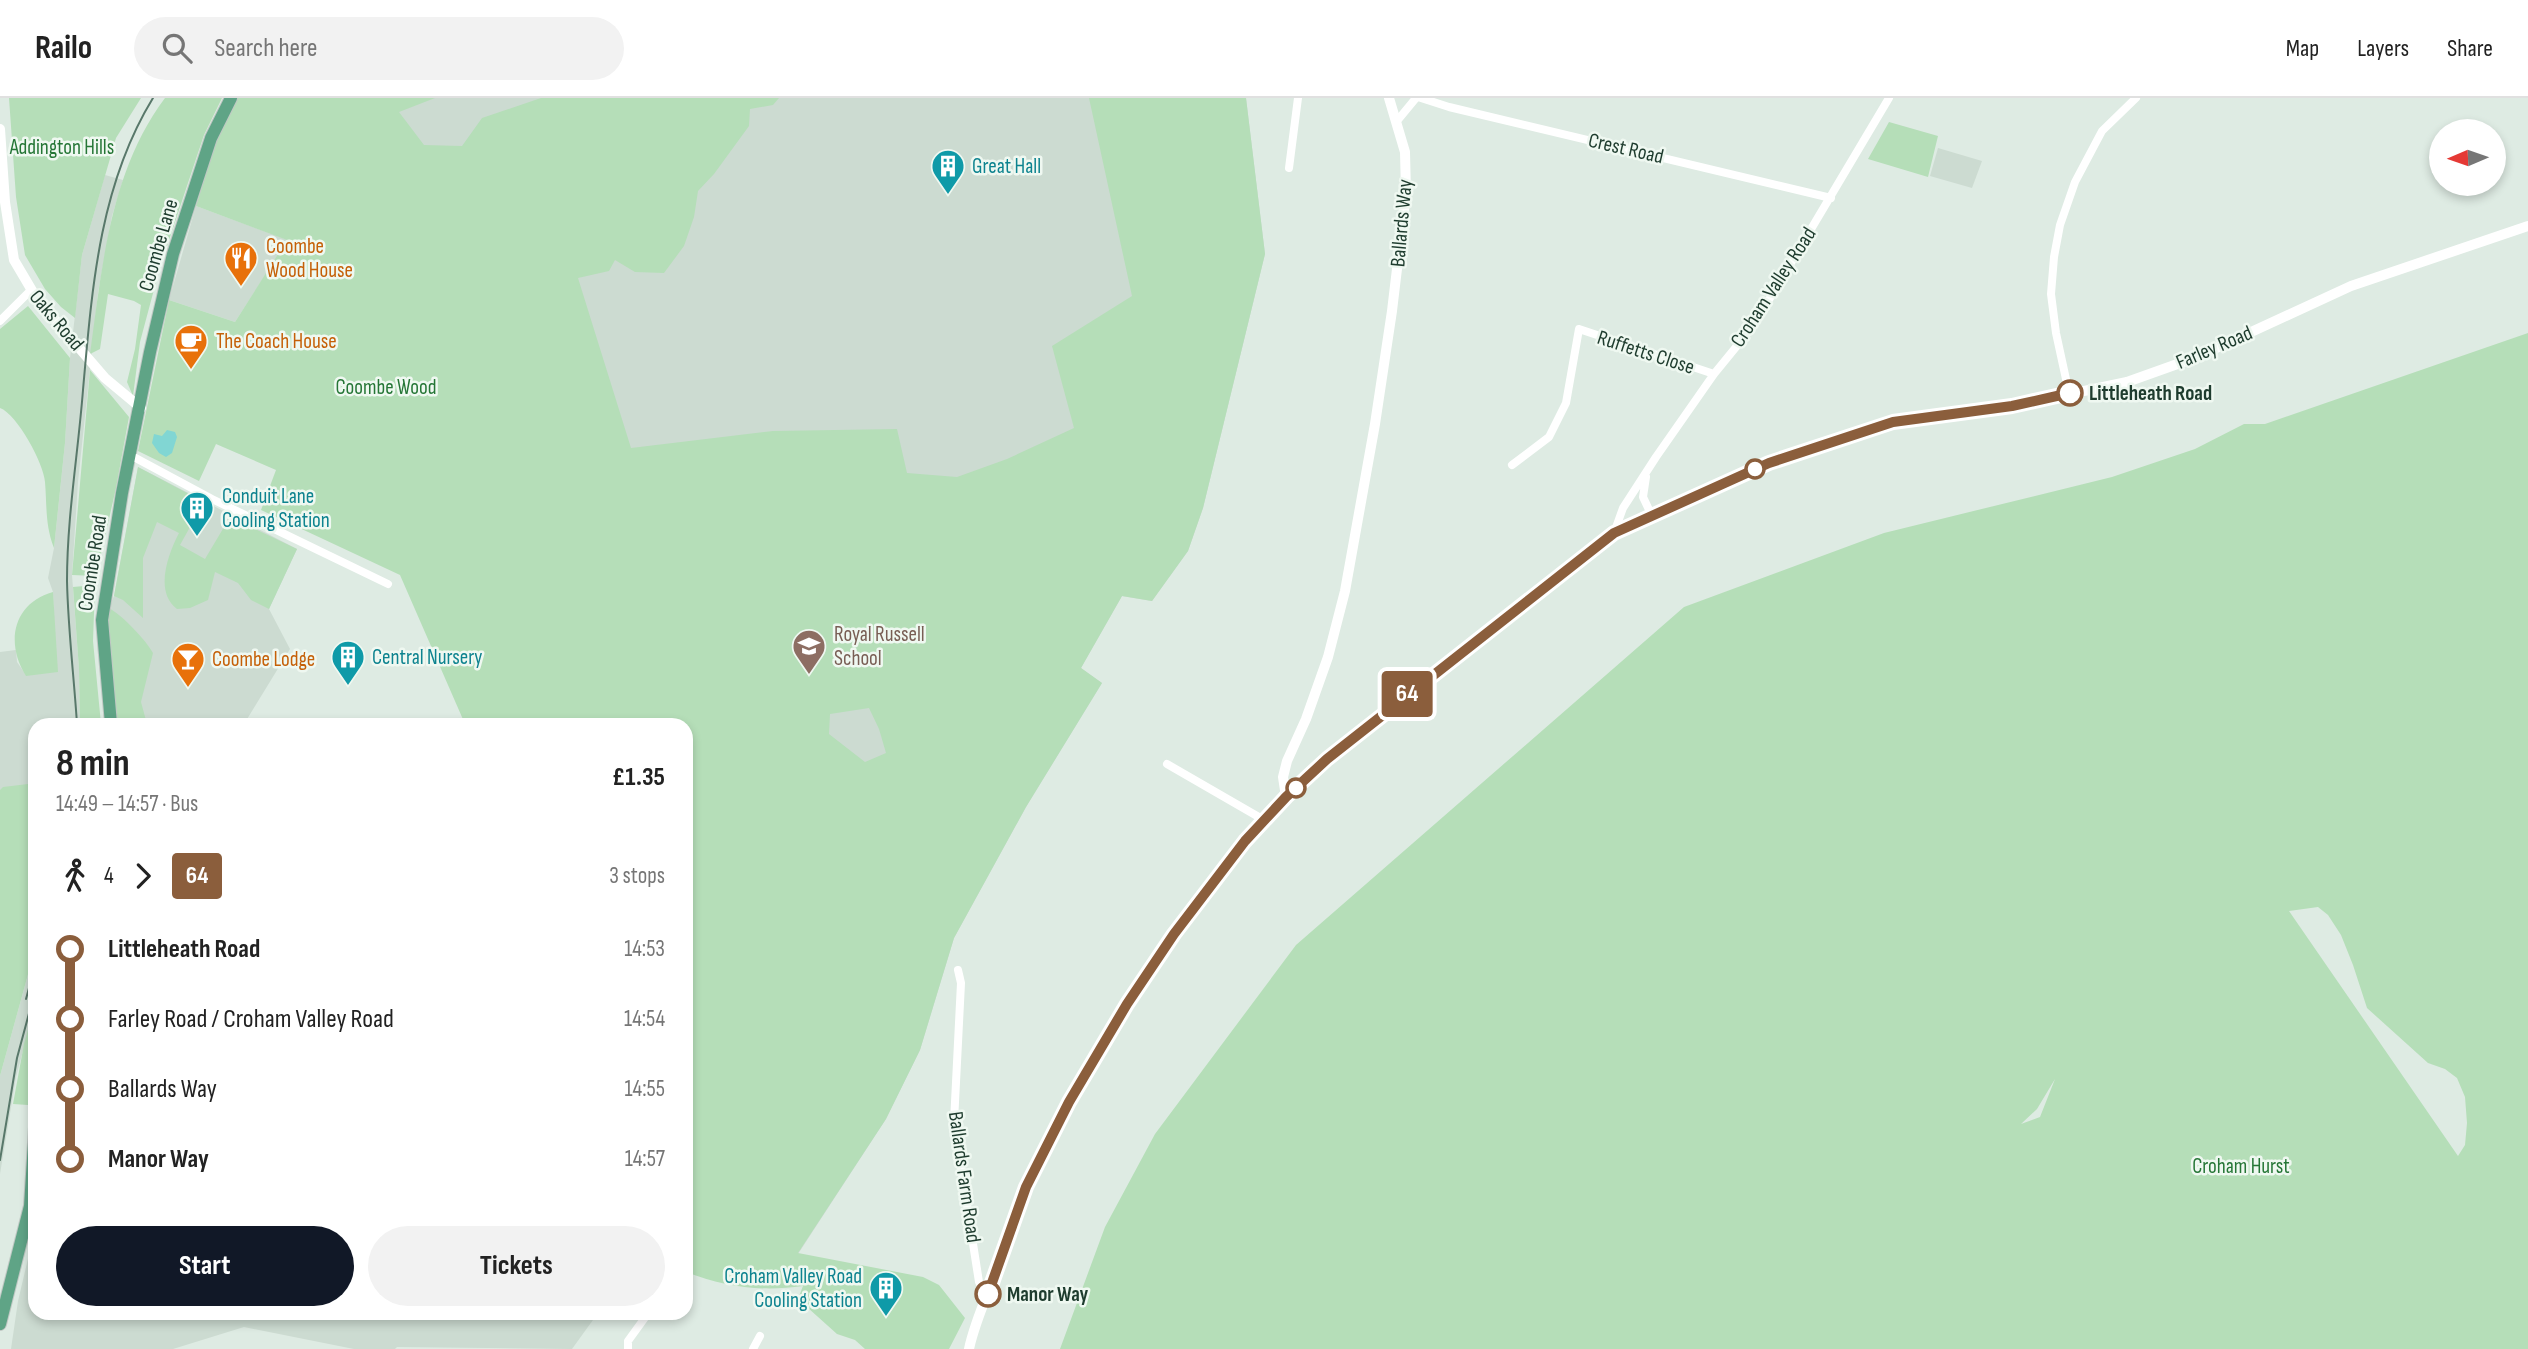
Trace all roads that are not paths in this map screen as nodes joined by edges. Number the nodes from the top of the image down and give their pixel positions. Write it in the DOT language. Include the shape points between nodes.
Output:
graph roads {
  1 [pos="231,98"];
  2 [pos="1298,98"];
  3 [pos="1389,98"];
  4 [pos="1416,98"];
  5 [pos="1421,98"];
  6 [pos="1889,98"];
  7 [pos="2136,98"];
  8 [pos="1397,121"];
  9 [pos="0,129"];
  10 [pos="1289,167"];
  11 [pos="1830,198"];
  12 [pos="2528,226"];
  13 [pos="30,291"];
  14 [pos="0,321"];
  15 [pos="1714,374"];
  16 [pos="2069,393"];
  17 [pos="141,408"];
  18 [pos="130,455"];
  19 [pos="1512,465"];
  20 [pos="1648,471"];
  21 [pos="1651,514"];
  22 [pos="1614,533"];
  23 [pos="388,584"];
  24 [pos="110,718"];
  25 [pos="1167,764"];
  26 [pos="1286,797"];
  27 [pos="1264,820"];
  28 [pos="958,970"];
  29 [pos="28,1214"];
  30 [pos="987,1298"];
  31 [pos="643,1320"];
  32 [pos="0,1324"];
  33 [pos="760,1336"];
  34 [pos="968,1348"];
  35 [pos="628,1349"];
  36 [pos="753,1349"];
  1 -- 17 [label="main road, Coombe Lane" via="211,138 173,254"];
  2 -- 10 [label="street"];
  3 -- 8 [label="street, Ballards Way"];
  4 -- 8 [label="street"];
  5 -- 11 [label="street, Crest Road"];
  6 -- 11 [label="street, Croham Valley Road"];
  7 -- 16 [label="street" via="2102,131 2060,225 2051,294"];
  8 -- 26 [label="street, Ballards Way" via="1405,152 1406,194 1375,424 1345,591 1328,657 1287,761 1283,777"];
  9 -- 13 [label="street, Oaks Road" via="14,260"];
  11 -- 15 [label="street, Croham Valley Road" via="1754,325"];
  12 -- 16 [label="street, Farley Road" via="2351,286 2197,357 2127,382"];
  13 -- 14 [label="street"];
  13 -- 17 [label="street, Oaks Road" via="105,378"];
  15 -- 19 [label="street, Ruffetts Close" via="1578,329 1566,403 1549,437"];
  15 -- 20 [label="street, Croham Valley Road"];
  16 -- 21 [label="street, Farley Road" via="2012,406 1893,422 1769,463"];
  17 -- 18 [label="main road, Coombe Road"];
  18 -- 23 [label="street"];
  18 -- 24 [label="main road, Coombe Road" via="102,620"];
  20 -- 21 [label="street" via="1643,497"];
  20 -- 22 [label="street, Croham Valley Road" via="1623,508"];
  21 -- 22 [label="street, Farley Road"];
  22 -- 26 [label="street, Croham Valley Road" via="1404,697"];
  25 -- 27 [label="street"];
  26 -- 27 [label="street, Croham Valley Road"];
  27 -- 30 [label="street, Croham Valley Road" via="1174,934 1076,1091 1026,1187"];
  28 -- 30 [label="street, Ballards Farm Road" via="954,1122 979,1282"];
  29 -- 32 [label="main road"];
  30 -- 34 [label="street, Croham Valley Road"];
  31 -- 35 [label="street" via="628,1341"];
  33 -- 36 [label="street"];
}
